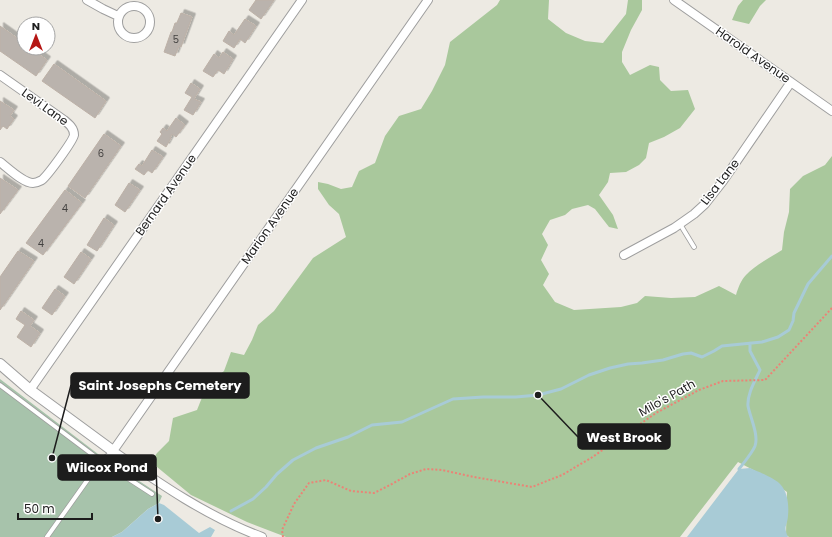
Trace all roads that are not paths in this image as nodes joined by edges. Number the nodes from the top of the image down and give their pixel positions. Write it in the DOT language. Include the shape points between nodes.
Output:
graph roads {
  1 [pos="87,0"];
  2 [pos="302,0"];
  3 [pos="428,0"];
  4 [pos="674,0"];
  5 [pos="118,16"];
  6 [pos="0,75"];
  7 [pos="791,82"];
  8 [pos="832,111"];
  9 [pos="0,162"];
  10 [pos="680,224"];
  11 [pos="694,247"];
  12 [pos="624,255"];
  13 [pos="0,364"];
  14 [pos="0,385"];
  15 [pos="30,390"];
  16 [pos="113,451"];
  17 [pos="101,461"];
  18 [pos="152,494"];
  19 [pos="47,537"];
  20 [pos="262,537"];
  1 -- 5 [label="street"];
  2 -- 15 [label="street, Bernard Avenue"];
  3 -- 16 [label="street, Marion Avenue"];
  4 -- 7 [label="street, Harold Avenue"];
  5 -- 5 [label="street" via="125,8 140,6 148,14 150,25 139,37 128,37 118,26"];
  6 -- 9 [label="street, Levi Lane" via="64,120 72,128 74,135 42,180 33,183 26,181"];
  7 -- 8 [label="street, Harold Avenue"];
  7 -- 10 [label="street, Lisa Lane" via="713,195"];
  10 -- 11 [label="lane"];
  10 -- 12 [label="street, Lisa Lane"];
  13 -- 15 [label="street"];
  14 -- 17 [label="lane"];
  15 -- 16 [label="street"];
  16 -- 17 [label="lane"];
  16 -- 20 [label="street" via="198,507"];
  17 -- 18 [label="lane"];
  17 -- 19 [label="lane"];
}
